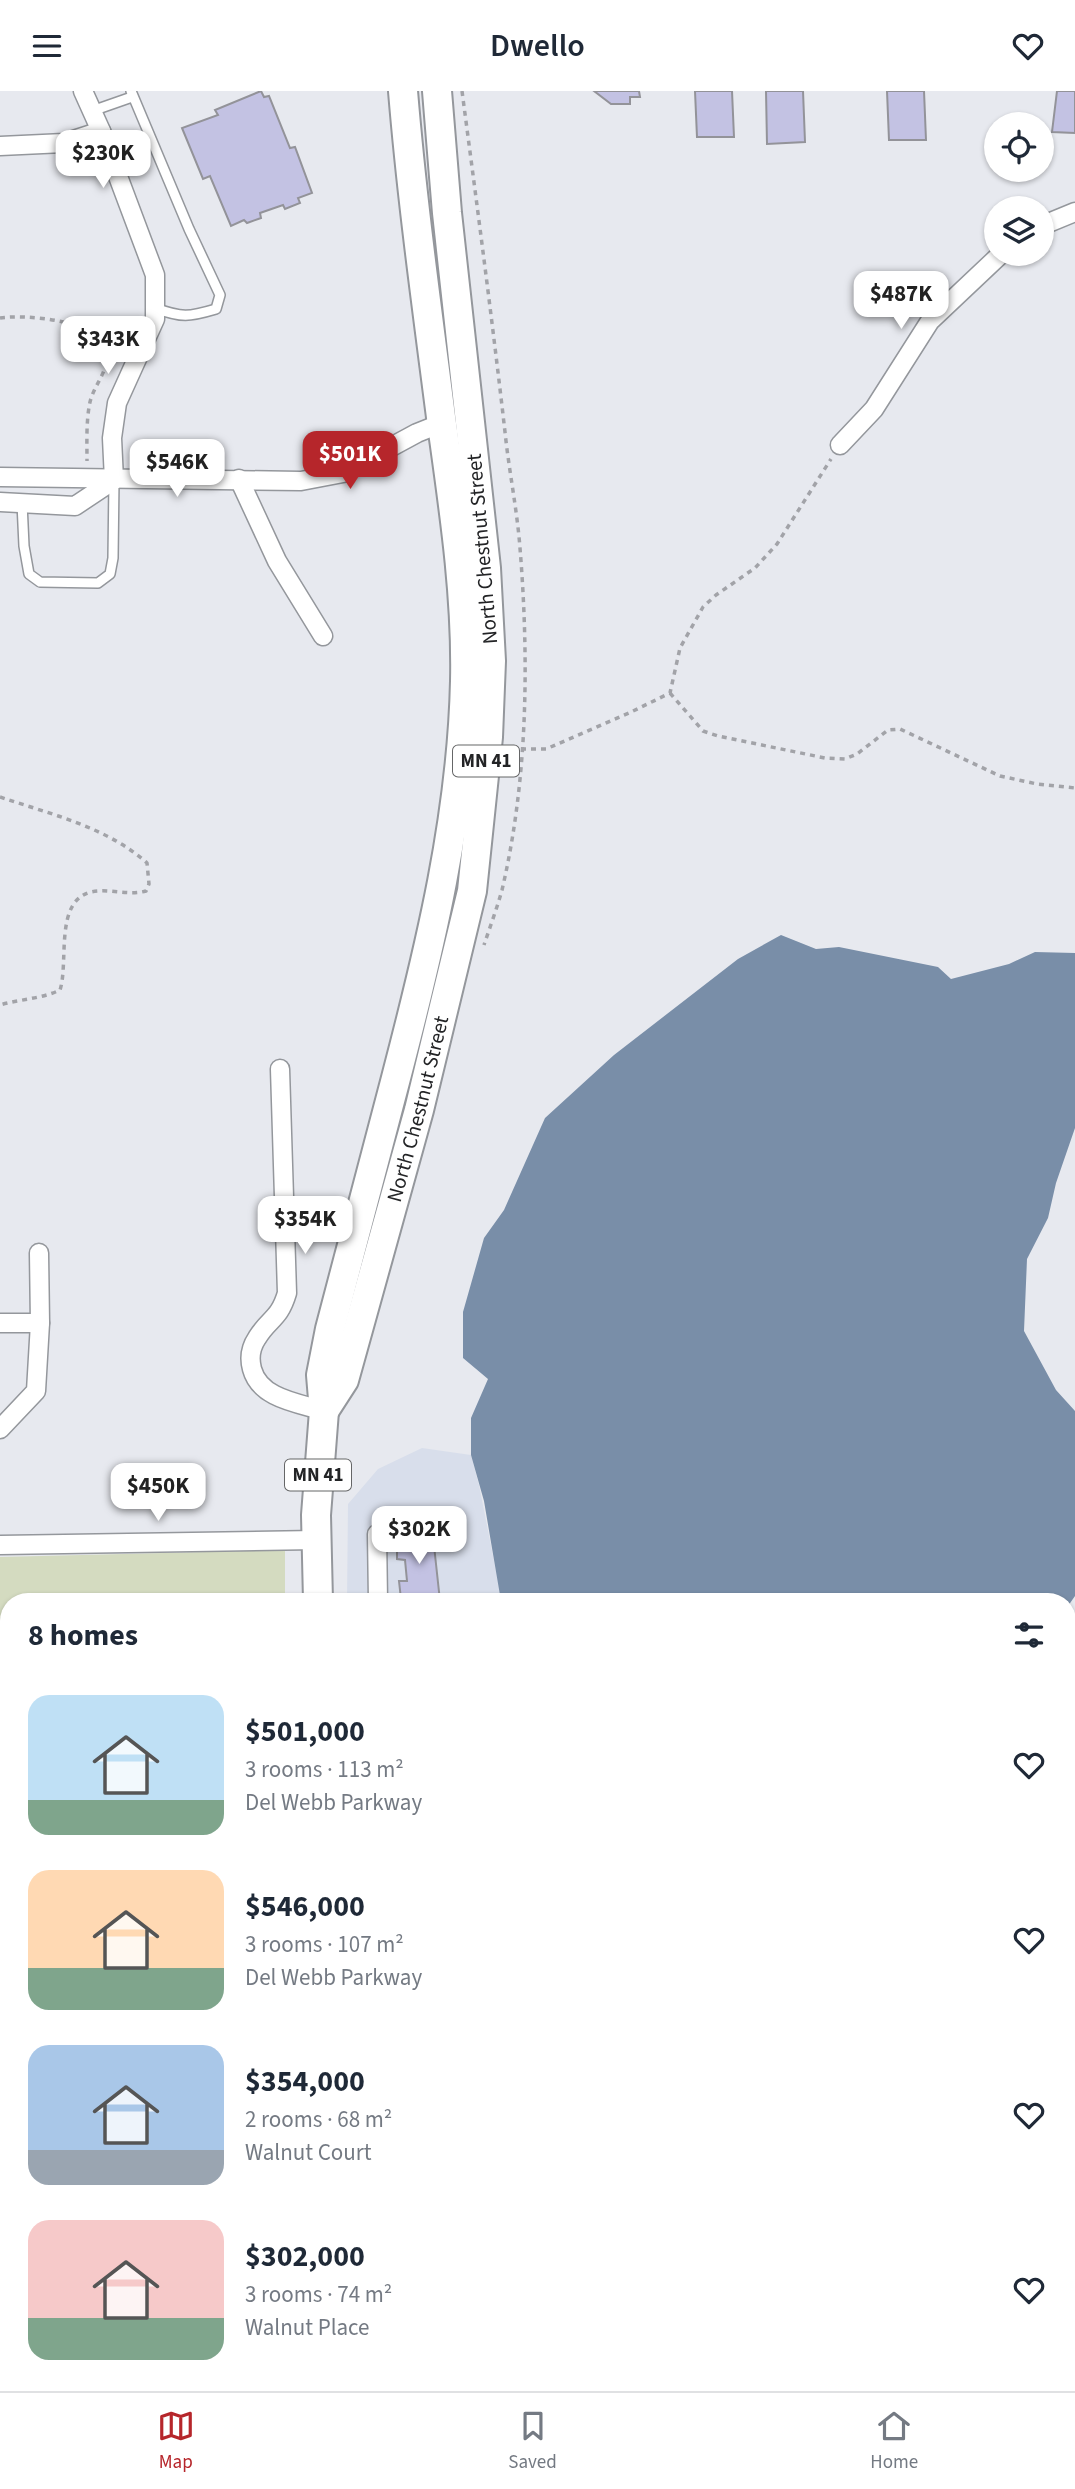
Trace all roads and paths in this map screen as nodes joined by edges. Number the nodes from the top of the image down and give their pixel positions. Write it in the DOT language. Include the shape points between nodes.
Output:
graph roads {
  1 [pos="83,91"];
  2 [pos="403,91"];
  3 [pos="437,91"];
  4 [pos="132,94"];
  5 [pos="92,111"];
  6 [pos="102,131"];
  7 [pos="0,146"];
  8 [pos="1075,212"];
  9 [pos="1054,221"];
  10 [pos="988,266"];
  11 [pos="155,308"];
  12 [pos="0,318"];
  13 [pos="442,423"];
  14 [pos="840,445"];
  15 [pos="87,462"];
  16 [pos="0,477"];
  17 [pos="239,479"];
  18 [pos="114,480"];
  19 [pos="0,502"];
  20 [pos="22,503"];
  21 [pos="323,636"];
  22 [pos="670,693"];
  23 [pos="521,749"];
  24 [pos="1075,788"];
  25 [pos="0,797"];
  26 [pos="0,1005"];
  27 [pos="280,1069"];
  28 [pos="39,1253"];
  29 [pos="0,1323"];
  30 [pos="40,1323"];
  31 [pos="324,1411"];
  32 [pos="0,1429"];
  33 [pos="377,1534"];
  34 [pos="316,1540"];
  35 [pos="0,1545"];
  36 [pos="318,1593"];
  37 [pos="378,1593"];
  1 -- 5 [label="street"];
  2 -- 13 [label="main road, North Chestnut Street / MN 41"];
  3 -- 31 [label="main road, North Chestnut Street / MN 41" via="487,581 491,661 482,806 472,891 419,1110 344,1380"];
  4 -- 5 [label="lane"];
  4 -- 11 [label="lane" via="220,295 216,309 199,314 180,317"];
  5 -- 6 [label="street"];
  6 -- 7 [label="street" via="64,143"];
  6 -- 11 [label="street" via="155,275"];
  8 -- 9 [label="street"];
  10 -- 14 [label="street" via="930,321 874,409"];
  11 -- 18 [label="street" via="142,352 117,403 112,438"];
  12 -- 15 [label="path" via="44,318 73,325 104,342 106,366 90,401"];
  13 -- 17 [label="street" via="343,473 301,481"];
  13 -- 31 [label="main road, North Chestnut Street / MN 41" via="461,589 465,681 458,778 445,875 410,1027 330,1329 321,1375"];
  14 -- 22 [label="path" via="777,544 755,568 704,607 680,648"];
  16 -- 18 [label="street"];
  17 -- 18 [label="street"];
  17 -- 21 [label="street" via="276,561"];
  18 -- 20 [label="street" via="75,506"];
  18 -- 20 [label="lane" via="113,558 110,574 98,583 40,582 29,574"];
  19 -- 20 [label="street"];
  22 -- 23 [label="path" via="546,749"];
  22 -- 24 [label="path" via="703,731 718,736 845,759 888,730 900,729 1000,776"];
  25 -- 26 [label="path" via="82,825 133,851 147,863 149,884 146,891 137,893 80,896 68,916 60,990"];
  27 -- 31 [label="street" via="288,1293 282,1309 255,1341 251,1364 265,1390"];
  28 -- 30 [label="street"];
  29 -- 30 [label="street"];
  30 -- 32 [label="street" via="36,1391"];
  31 -- 34 [label="main road, MN 41"];
  33 -- 37 [label="street"];
  34 -- 35 [label="street"];
  34 -- 36 [label="main road, MN 41"];
}
